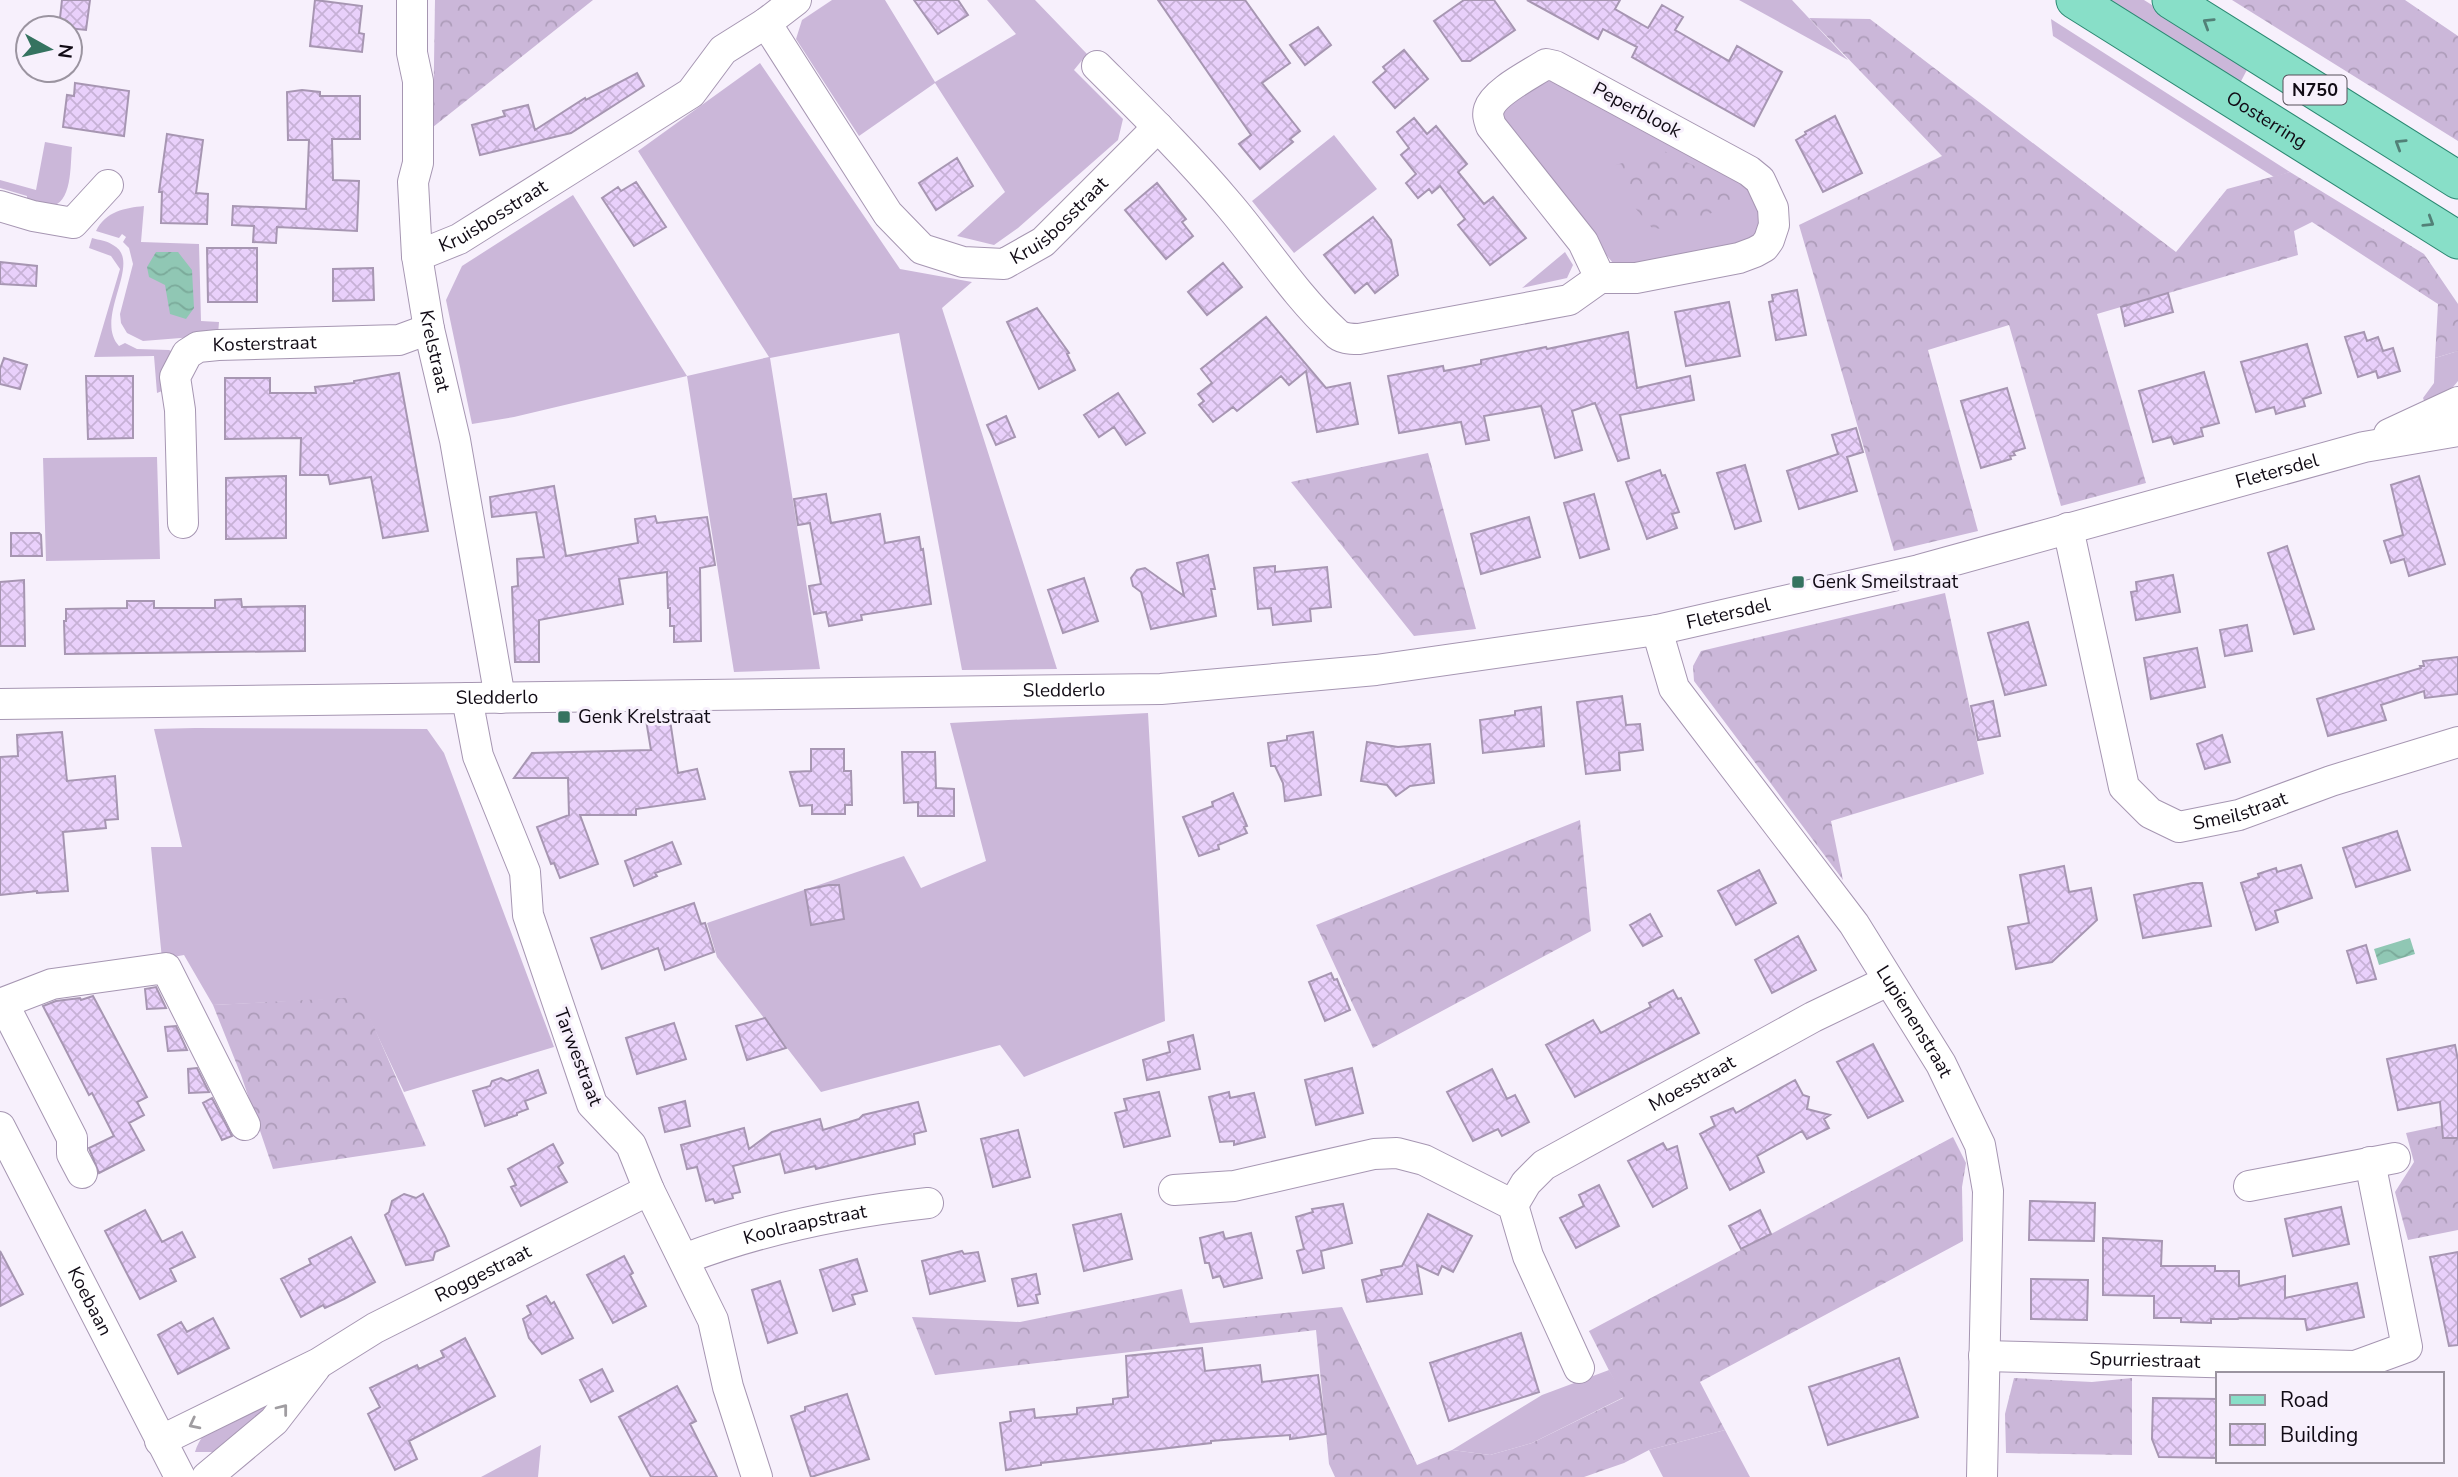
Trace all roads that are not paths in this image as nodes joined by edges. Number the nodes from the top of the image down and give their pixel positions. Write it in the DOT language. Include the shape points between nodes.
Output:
graph roads {
  1 [pos="412,0"];
  2 [pos="796,0"];
  3 [pos="2075,0"];
  4 [pos="2171,0"];
  5 [pos="766,23"];
  6 [pos="1097,66"];
  7 [pos="1158,127"];
  8 [pos="2458,180"];
  9 [pos="108,185"];
  10 [pos="0,206"];
  11 [pos="2458,240"];
  12 [pos="418,256"];
  13 [pos="1600,278"];
  14 [pos="429,328"];
  15 [pos="2458,402"];
  16 [pos="2458,431"];
  17 [pos="2364,447"];
  18 [pos="183,523"];
  19 [pos="2068,528"];
  20 [pos="1657,629"];
  21 [pos="1161,689"];
  22 [pos="467,698"];
  23 [pos="500,698"];
  24 [pos="0,704"];
  25 [pos="2458,742"];
  26 [pos="1888,981"];
  27 [pos="2,1003"];
  28 [pos="245,1125"];
  29 [pos="0,1127"];
  30 [pos="82,1173"];
  31 [pos="2249,1186"];
  32 [pos="649,1190"];
  33 [pos="1174,1190"];
  34 [pos="928,1203"];
  35 [pos="1513,1205"];
  36 [pos="684,1259"];
  37 [pos="1984,1356"];
  38 [pos="320,1363"];
  39 [pos="1579,1368"];
  40 [pos="160,1441"];
  41 [pos="180,1477"];
  42 [pos="207,1477"];
  43 [pos="757,1477"];
  44 [pos="1982,1477"];
  1 -- 12 [label="street, Krelstraat" via="412,53 418,81 418,163 413,182"];
  2 -- 5 [label="street, Kruisbosstraat"];
  3 -- 11 [label="main road, Oosterring / N750, one-way"];
  8 -- 4 [label="main road, N750, one-way"];
  5 -- 7 [label="street, Kruisbosstraat" via="888,214 922,249 963,262 1004,264 1043,242"];
  5 -- 12 [label="street, Kruisbosstraat" via="723,50 691,93 459,239"];
  6 -- 7 [label="street"];
  7 -- 13 [label="street" via="1317,313 1337,335 1347,339 1569,300"];
  9 -- 10 [label="street" via="73,223"];
  12 -- 14 [label="street, Krelstraat"];
  13 -- 13 [label="street, Peperblook" via="1636,278 1755,253 1769,240 1773,208 1760,180 1749,171 1546,64 1498,96 1489,107 1490,126 1583,242"];
  14 -- 18 [label="street, Kosterstraat" via="399,340 218,345 198,347 187,354 175,377"];
  14 -- 23 [label="street, Krelstraat" via="455,440"];
  15 -- 17 [label="street, Fletersdel"];
  16 -- 17 [label="street, Fletersdel"];
  17 -- 19 [label="street, Fletersdel"];
  19 -- 20 [label="street, Fletersdel" via="1919,570"];
  19 -- 25 [label="street, Smeilstraat" via="2124,787 2150,813 2179,827 2239,815"];
  20 -- 21 [label="street, Fletersdel" via="1376,670"];
  20 -- 26 [label="street, Lupienenstraat" via="1674,688 1854,923"];
  21 -- 23 [label="street, Sledderlo"];
  22 -- 23 [label="street, Sledderlo"];
  22 -- 24 [label="street, Sledderlo"];
  22 -- 32 [label="street, Tarwestraat" via="478,756 525,872 528,915 592,1104 631,1145"];
  26 -- 35 [label="street, Moesstraat" via="1544,1165"];
  26 -- 37 [label="street, Lupienenstraat" via="1941,1064 1980,1145 1989,1191"];
  27 -- 28 [label="street" via="52,984 166,968"];
  27 -- 30 [label="street" via="72,1138 72,1154"];
  29 -- 40 [label="street, Koebaan"];
  31 -- 37 [label="street, Spurriestraat" via="2383,1160 2407,1347 2355,1366"];
  32 -- 36 [label="street, Tarwestraat"];
  32 -- 38 [label="street, Roggestraat" via="375,1328"];
  33 -- 35 [label="street" via="1234,1186 1374,1154 1397,1153 1424,1160"];
  34 -- 36 [label="street, Koolraapstraat" via="863,1210 727,1242"];
  35 -- 39 [label="street" via="1528,1256"];
  36 -- 43 [label="street, Tarwestraat" via="713,1320 728,1387"];
  37 -- 44 [label="street, Lupienenstraat"];
  38 -- 40 [label="street, Roggestraat, one-way"];
  42 -- 38 [label="street, Roggestraat, one-way" via="274,1421"];
  40 -- 41 [label="street, Koebaan"];
}
